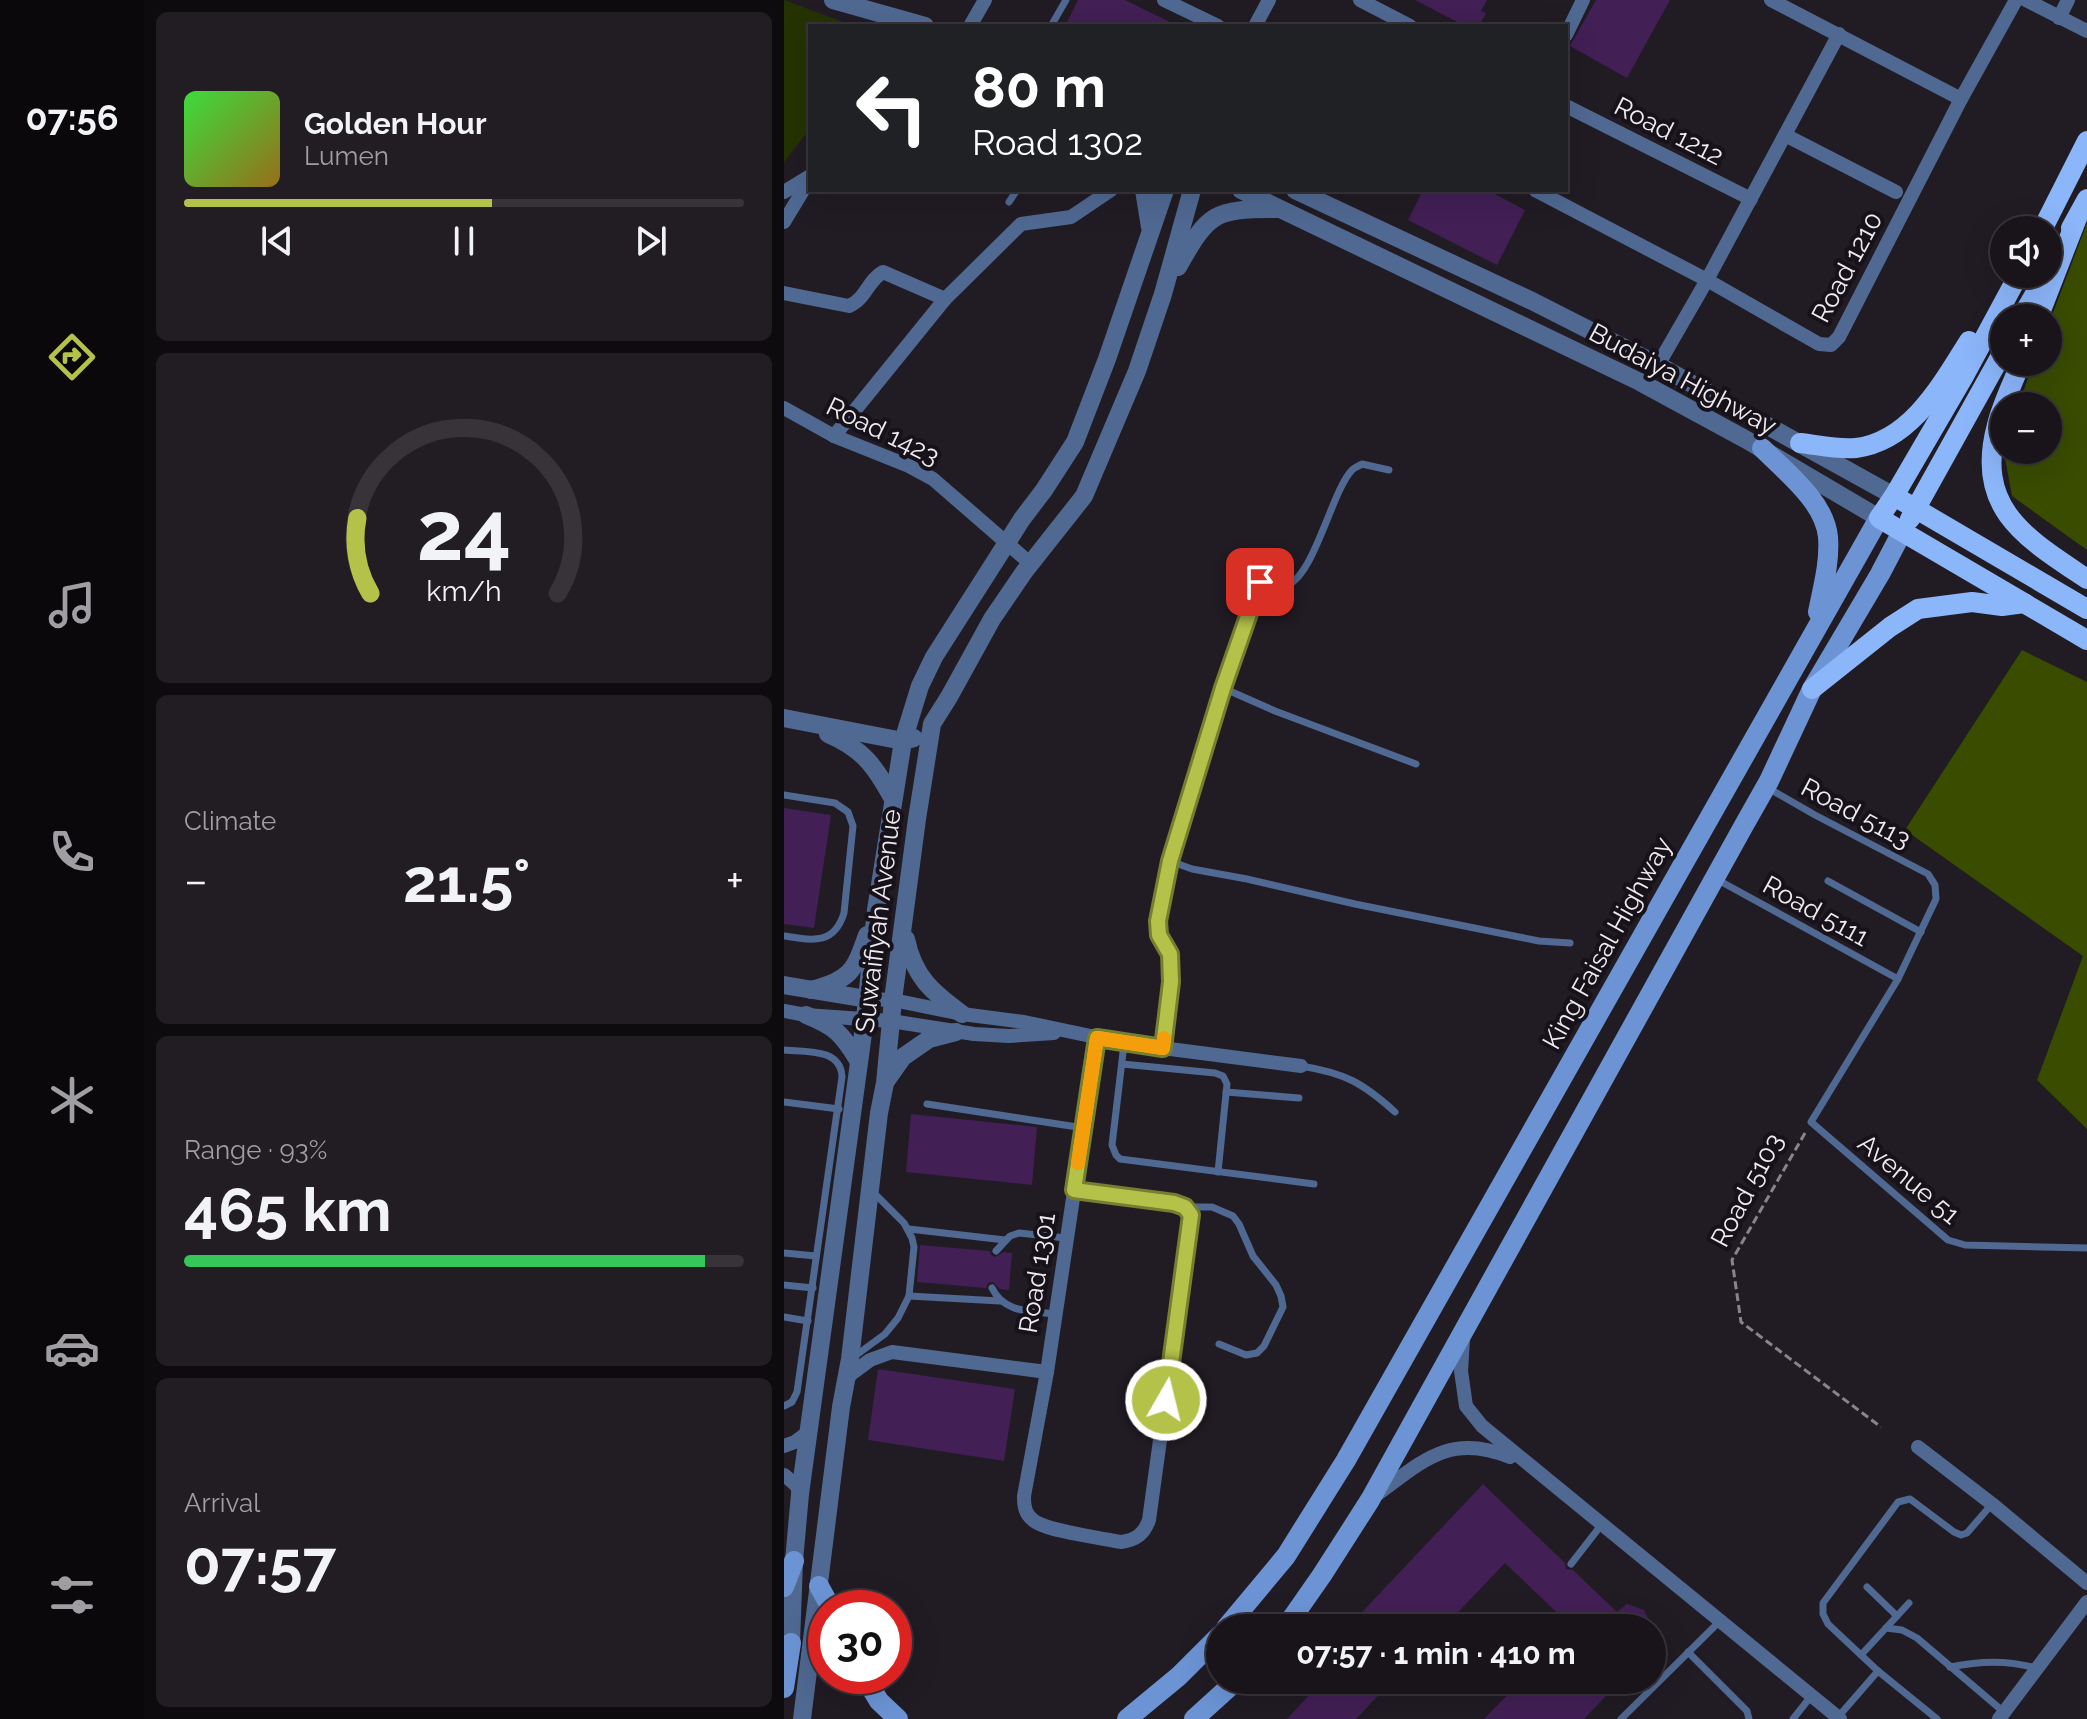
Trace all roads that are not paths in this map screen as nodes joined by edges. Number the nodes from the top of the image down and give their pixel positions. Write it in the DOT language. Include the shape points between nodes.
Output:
graph roads {
  1 [pos="985,0"];
  2 [pos="1066,0"];
  3 [pos="1164,0"];
  4 [pos="1269,0"];
  5 [pos="1360,0"];
  6 [pos="1583,0"];
  7 [pos="1771,0"];
  8 [pos="2016,0"];
  9 [pos="2026,0"];
  10 [pos="2068,0"];
  11 [pos="840,3"];
  12 [pos="2059,18"];
  13 [pos="877,24"];
  14 [pos="919,24"];
  15 [pos="971,24"];
  16 [pos="1052,24"];
  17 [pos="1214,24"];
  18 [pos="1256,24"];
  19 [pos="1406,24"];
  20 [pos="1568,31"];
  21 [pos="2087,31"];
  22 [pos="1839,34"];
  23 [pos="1961,99"];
  24 [pos="1568,107"];
  25 [pos="1785,135"];
  26 [pos="2087,141"];
  27 [pos="808,179"];
  28 [pos="808,181"];
  29 [pos="784,192"];
  30 [pos="1016,192"];
  31 [pos="1108,192"];
  32 [pos="1144,192"];
  33 [pos="1164,192"];
  34 [pos="1191,192"];
  35 [pos="1245,192"];
  36 [pos="1299,192"];
  37 [pos="1539,192"];
  38 [pos="1896,192"];
  39 [pos="1751,199"];
  40 [pos="1009,202"];
  41 [pos="2082,208"];
  42 [pos="1283,209"];
  43 [pos="2049,216"];
  44 [pos="784,222"];
  45 [pos="1150,231"];
  46 [pos="2062,245"];
  47 [pos="1707,280"];
  48 [pos="2003,288"];
  49 [pos="2011,288"];
  50 [pos="784,293"];
  51 [pos="1163,294"];
  52 [pos="945,299"];
  53 [pos="2044,304"];
  54 [pos="1658,365"];
  55 [pos="1990,375"];
  56 [pos="2015,376"];
  57 [pos="784,408"];
  58 [pos="834,436"];
  59 [pos="1800,443"];
  60 [pos="1762,448"];
  61 [pos="1389,470"];
  62 [pos="1894,496"];
  63 [pos="1916,509"];
  64 [pos="1879,518"];
  65 [pos="1902,532"];
  66 [pos="1007,544"];
  67 [pos="1031,564"];
  68 [pos="1264,570"];
  69 [pos="2087,579"];
  70 [pos="1260,582"];
  71 [pos="2024,603"];
  72 [pos="2087,609"];
  73 [pos="1811,638"];
  74 [pos="2087,640"];
  75 [pos="1223,688"];
  76 [pos="1812,689"];
  77 [pos="788,718"];
  78 [pos="932,724"];
  79 [pos="903,741"];
  80 [pos="1416,764"];
  81 [pos="1765,787"];
  82 [pos="784,795"];
  83 [pos="893,799"];
  84 [pos="1170,861"];
  85 [pos="1928,874"];
  86 [pos="1715,878"];
  87 [pos="1828,881"];
  88 [pos="876,910"];
  89 [pos="903,924"];
  90 [pos="1921,932"];
  91 [pos="784,936"];
  92 [pos="1570,943"];
  93 [pos="1898,979"];
  94 [pos="784,985"];
  95 [pos="811,990"];
  96 [pos="867,999"];
  97 [pos="893,1000"];
  98 [pos="784,1011"];
  99 [pos="806,1015"];
  100 [pos="865,1019"];
  101 [pos="891,1021"];
  102 [pos="959,1023"];
  103 [pos="1097,1038"];
  104 [pos="1124,1043"];
  105 [pos="1163,1048"];
  106 [pos="784,1050"];
  107 [pos="858,1060"];
  108 [pos="1122,1064"];
  109 [pos="1301,1066"];
  110 [pos="885,1083"];
  111 [pos="1226,1092"];
  112 [pos="1299,1098"];
  113 [pos="784,1102"];
  114 [pos="927,1104"];
  115 [pos="839,1109"];
  116 [pos="1395,1112"];
  117 [pos="1811,1122"];
  118 [pos="1084,1128"];
  119 [pos="1218,1172"];
  120 [pos="1314,1184"];
  121 [pos="870,1189"];
  122 [pos="1074,1190"];
  123 [pos="1185,1207"];
  124 [pos="909,1229"];
  125 [pos="1066,1238"];
  126 [pos="1005,1240"];
  127 [pos="2087,1248"];
  128 [pos="996,1251"];
  129 [pos="784,1253"];
  130 [pos="816,1256"];
  131 [pos="784,1285"];
  132 [pos="813,1288"];
  133 [pos="992,1288"];
  134 [pos="909,1296"];
  135 [pos="1000,1301"];
  136 [pos="1054,1314"];
  137 [pos="784,1317"];
  138 [pos="808,1321"];
  139 [pos="1466,1327"];
  140 [pos="1219,1344"];
  141 [pos="848,1368"];
  142 [pos="1047,1372"];
  143 [pos="784,1406"];
  144 [pos="810,1431"];
  145 [pos="784,1446"];
  146 [pos="1918,1447"];
  147 [pos="1533,1466"];
  148 [pos="784,1475"];
  149 [pos="800,1494"];
  150 [pos="1370,1500"];
  151 [pos="1992,1504"];
  152 [pos="1602,1524"];
  153 [pos="794,1561"];
  154 [pos="1571,1564"];
  155 [pos="2087,1583"];
  156 [pos="819,1586"];
  157 [pos="784,1587"];
  158 [pos="1867,1587"];
  159 [pos="821,1590"];
  160 [pos="2087,1602"];
  161 [pos="1909,1603"];
  162 [pos="1238,1614"];
  163 [pos="1295,1614"];
  164 [pos="1897,1616"];
  165 [pos="1721,1620"];
  166 [pos="1886,1628"];
  167 [pos="791,1643"];
  168 [pos="1206,1649"];
  169 [pos="1688,1652"];
  170 [pos="1861,1655"];
  171 [pos="1950,1667"];
  172 [pos="2038,1668"];
  173 [pos="784,1669"];
  174 [pos="1878,1671"];
  175 [pos="784,1688"];
  176 [pos="875,1694"];
  177 [pos="1222,1694"];
  178 [pos="1812,1695"];
  179 [pos="2002,1716"];
  180 [pos="1839,1718"];
  181 [pos="802,1719"];
  182 [pos="898,1719"];
  183 [pos="1127,1719"];
  184 [pos="1194,1719"];
  185 [pos="1621,1719"];
  186 [pos="1749,1719"];
  187 [pos="1793,1719"];
  188 [pos="1937,1719"];
  1 -- 15 [label="street"];
  2 -- 16 [label="lane"];
  3 -- 17 [label="street"];
  4 -- 18 [label="street"];
  5 -- 19 [label="street"];
  6 -- 20 [label="street"];
  7 -- 22 [label="street"];
  8 -- 23 [label="street, Road 1210"];
  9 -- 12 [label="street"];
  10 -- 12 [label="street"];
  11 -- 13 [label="street"];
  11 -- 14 [label="street"];
  12 -- 21 [label="street"];
  22 -- 23 [label="street"];
  22 -- 25 [label="street"];
  23 -- 47 [label="street, Road 1210" via="1831,345 1819,344"];
  24 -- 39 [label="street, Road 1212"];
  25 -- 38 [label="street"];
  25 -- 39 [label="street"];
  26 -- 43 [label="main road"];
  27 -- 29 [label="street"];
  28 -- 44 [label="street"];
  30 -- 40 [label="lane"];
  31 -- 52 [label="street" via="1071,217 1021,224"];
  32 -- 45 [label="street"];
  33 -- 45 [label="street, Suwaifiyah Avenue"];
  34 -- 51 [label="street, Suwaifiyah Avenue"];
  35 -- 42 [label="street, Budaiya Highway"];
  36 -- 54 [label="street, Budaiya Highway"];
  37 -- 47 [label="street, Road 1210"];
  39 -- 47 [label="street"];
  41 -- 46 [label="main road"];
  41 -- 53 [label="main road"];
  42 -- 51 [label="street" via="1246,209 1214,217 1196,235"];
  42 -- 60 [label="street, Budaiya Highway" via="1640,382"];
  45 -- 66 [label="street, Suwaifiyah Avenue" via="1075,442"];
  47 -- 54 [label="street"];
  48 -- 59 [label="main road" via="1912,420 1879,442 1852,449"];
  49 -- 62 [label="main road, King Faisal Highway"];
  50 -- 52 [label="street" via="849,306 859,302 883,272"];
  51 -- 67 [label="street, Suwaifiyah Avenue" via="1084,496"];
  52 -- 58 [label="street"];
  54 -- 59 [label="street, Budaiya Highway"];
  55 -- 63 [label="main road"];
  56 -- 69 [label="main road" via="1992,446 1990,468 1999,500 2014,524"];
  57 -- 58 [label="street, Road 1423"];
  58 -- 66 [label="street, Road 1423" via="933,479"];
  59 -- 62 [label="street, Budaiya Highway"];
  60 -- 64 [label="street, Budaiya Highway"];
  60 -- 73 [label="main road" via="1816,505 1828,535 1827,566"];
  61 -- 70 [label="lane" via="1362,464 1351,471 1308,565 1283,587"];
  62 -- 63 [label="main road, Budaiya Highway"];
  62 -- 64 [label="main road, King Faisal Highway"];
  63 -- 65 [label="main road"];
  63 -- 72 [label="main road, Budaiya Highway"];
  64 -- 65 [label="main road, Budaiya Highway"];
  64 -- 73 [label="main road, King Faisal Highway"];
  65 -- 71 [label="main road, Budaiya Highway"];
  65 -- 76 [label="main road"];
  66 -- 67 [label="street, Road 1423"];
  66 -- 79 [label="street, Suwaifiyah Avenue" via="934,657"];
  67 -- 78 [label="street, Suwaifiyah Avenue" via="992,619"];
  68 -- 70 [label="lane"];
  70 -- 75 [label="lane"];
  71 -- 74 [label="main road, Budaiya Highway"];
  71 -- 76 [label="main road" via="1918,609"];
  73 -- 162 [label="main road, King Faisal Highway" via="1346,1460 1286,1556"];
  75 -- 80 [label="lane"];
  75 -- 84 [label="lane"];
  76 -- 81 [label="main road"];
  77 -- 79 [label="street"];
  77 -- 83 [label="street" via="848,743 864,756"];
  78 -- 79 [label="street"];
  78 -- 89 [label="street, Suwaifiyah Avenue"];
  79 -- 83 [label="street, Suwaifiyah Avenue"];
  81 -- 85 [label="lane, Road 5113"];
  81 -- 86 [label="main road"];
  82 -- 91 [label="lane" via="842,806 853,826 844,913 836,930 820,939"];
  83 -- 88 [label="street, Suwaifiyah Avenue"];
  84 -- 92 [label="lane" via="1355,904"];
  84 -- 105 [label="lane" via="1158,921 1170,954"];
  85 -- 90 [label="lane, Road 5103" via="1936,899"];
  86 -- 93 [label="lane, Road 5111"];
  86 -- 139 [label="main road"];
  87 -- 90 [label="lane"];
  88 -- 95 [label="street" via="846,977"];
  88 -- 96 [label="street, Suwaifiyah Avenue"];
  89 -- 97 [label="street, Suwaifiyah Avenue"];
  89 -- 102 [label="street" via="911,961"];
  90 -- 93 [label="lane, Road 5103"];
  93 -- 117 [label="lane, Road 5103"];
  94 -- 95 [label="street"];
  95 -- 96 [label="street"];
  96 -- 97 [label="street"];
  96 -- 100 [label="street, Suwaifiyah Avenue"];
  97 -- 101 [label="street, Suwaifiyah Avenue"];
  97 -- 102 [label="street"];
  98 -- 99 [label="street"];
  99 -- 100 [label="street"];
  99 -- 107 [label="street" via="841,1034"];
  100 -- 101 [label="street"];
  100 -- 107 [label="street, Suwaifiyah Avenue"];
  101 -- 102 [label="street"];
  101 -- 110 [label="street, Suwaifiyah Avenue"];
  102 -- 103 [label="street" via="1009,1036 1062,1031"];
  102 -- 110 [label="street" via="903,1057"];
  103 -- 104 [label="street"];
  103 -- 118 [label="street, Road 1301"];
  104 -- 105 [label="street"];
  104 -- 108 [label="lane"];
  105 -- 109 [label="street"];
  106 -- 115 [label="lane" via="829,1055 838,1061"];
  107 -- 144 [label="street, Suwaifiyah Avenue"];
  108 -- 111 [label="lane" via="1219,1074 1226,1079"];
  108 -- 119 [label="lane" via="1112,1145 1116,1155 1125,1161"];
  109 -- 116 [label="lane" via="1353,1079"];
  110 -- 121 [label="street, Suwaifiyah Avenue"];
  111 -- 112 [label="lane"];
  111 -- 119 [label="lane"];
  113 -- 115 [label="lane"];
  114 -- 118 [label="lane"];
  115 -- 130 [label="lane"];
  117 -- 127 [label="lane, Avenue 51" via="1948,1240 1965,1245"];
  118 -- 122 [label="street, Road 1301"];
  119 -- 120 [label="lane"];
  121 -- 124 [label="lane"];
  121 -- 141 [label="street, Suwaifiyah Avenue"];
  122 -- 123 [label="street"];
  122 -- 125 [label="street, Road 1301"];
  123 -- 140 [label="lane" via="1212,1207 1233,1216 1281,1296 1283,1307 1257,1353 1246,1355"];
  123 -- 142 [label="street, Road 1301" via="1191,1221 1149,1520 1131,1541 1042,1525 1026,1512 1024,1496"];
  124 -- 126 [label="lane"];
  124 -- 134 [label="lane" via="914,1247"];
  125 -- 126 [label="lane" via="1019,1233"];
  125 -- 136 [label="street, Road 1301"];
  126 -- 128 [label="lane"];
  129 -- 130 [label="lane"];
  130 -- 132 [label="lane"];
  131 -- 132 [label="lane"];
  132 -- 138 [label="lane"];
  133 -- 135 [label="lane"];
  134 -- 135 [label="lane"];
  134 -- 141 [label="lane" via="885,1334"];
  135 -- 136 [label="lane" via="1015,1309"];
  136 -- 142 [label="street, Road 1301"];
  137 -- 138 [label="lane"];
  138 -- 143 [label="lane" via="797,1392"];
  139 -- 147 [label="street" via="1461,1371 1466,1406 1490,1433"];
  139 -- 150 [label="main road"];
  141 -- 142 [label="street, Road 1301" via="892,1352"];
  141 -- 156 [label="street, Suwaifiyah Avenue"];
  144 -- 145 [label="street"];
  144 -- 149 [label="street, Suwaifiyah Avenue"];
  146 -- 151 [label="street"];
  147 -- 150 [label="street" via="1493,1450 1467,1446 1442,1451"];
  147 -- 152 [label="street"];
  148 -- 149 [label="street"];
  149 -- 153 [label="street, Suwaifiyah Avenue"];
  150 -- 163 [label="main road"];
  151 -- 155 [label="street"];
  151 -- 170 [label="lane" via="1961,1535 1910,1499 1894,1507 1823,1603 1825,1620"];
  152 -- 154 [label="lane"];
  152 -- 165 [label="street"];
  153 -- 157 [label="main road"];
  153 -- 167 [label="street, Suwaifiyah Avenue"];
  156 -- 159 [label="main road"];
  156 -- 181 [label="street, Suwaifiyah Avenue"];
  158 -- 164 [label="lane"];
  160 -- 172 [label="street"];
  161 -- 164 [label="lane"];
  164 -- 166 [label="lane"];
  165 -- 169 [label="lane"];
  165 -- 178 [label="street"];
  166 -- 170 [label="lane"];
  166 -- 171 [label="lane" via="1912,1634"];
  167 -- 173 [label="street, Suwaifiyah Avenue"];
  167 -- 175 [label="main road"];
  168 -- 183 [label="main road"];
  169 -- 185 [label="lane"];
  169 -- 186 [label="lane"];
  170 -- 174 [label="lane"];
  171 -- 172 [label="lane" via="1994,1661"];
  171 -- 179 [label="lane"];
  172 -- 179 [label="street"];
  174 -- 180 [label="lane"];
  174 -- 188 [label="lane"];
  176 -- 182 [label="main road"];
  177 -- 184 [label="main road"];
  178 -- 180 [label="street"];
  178 -- 187 [label="lane"];
}
